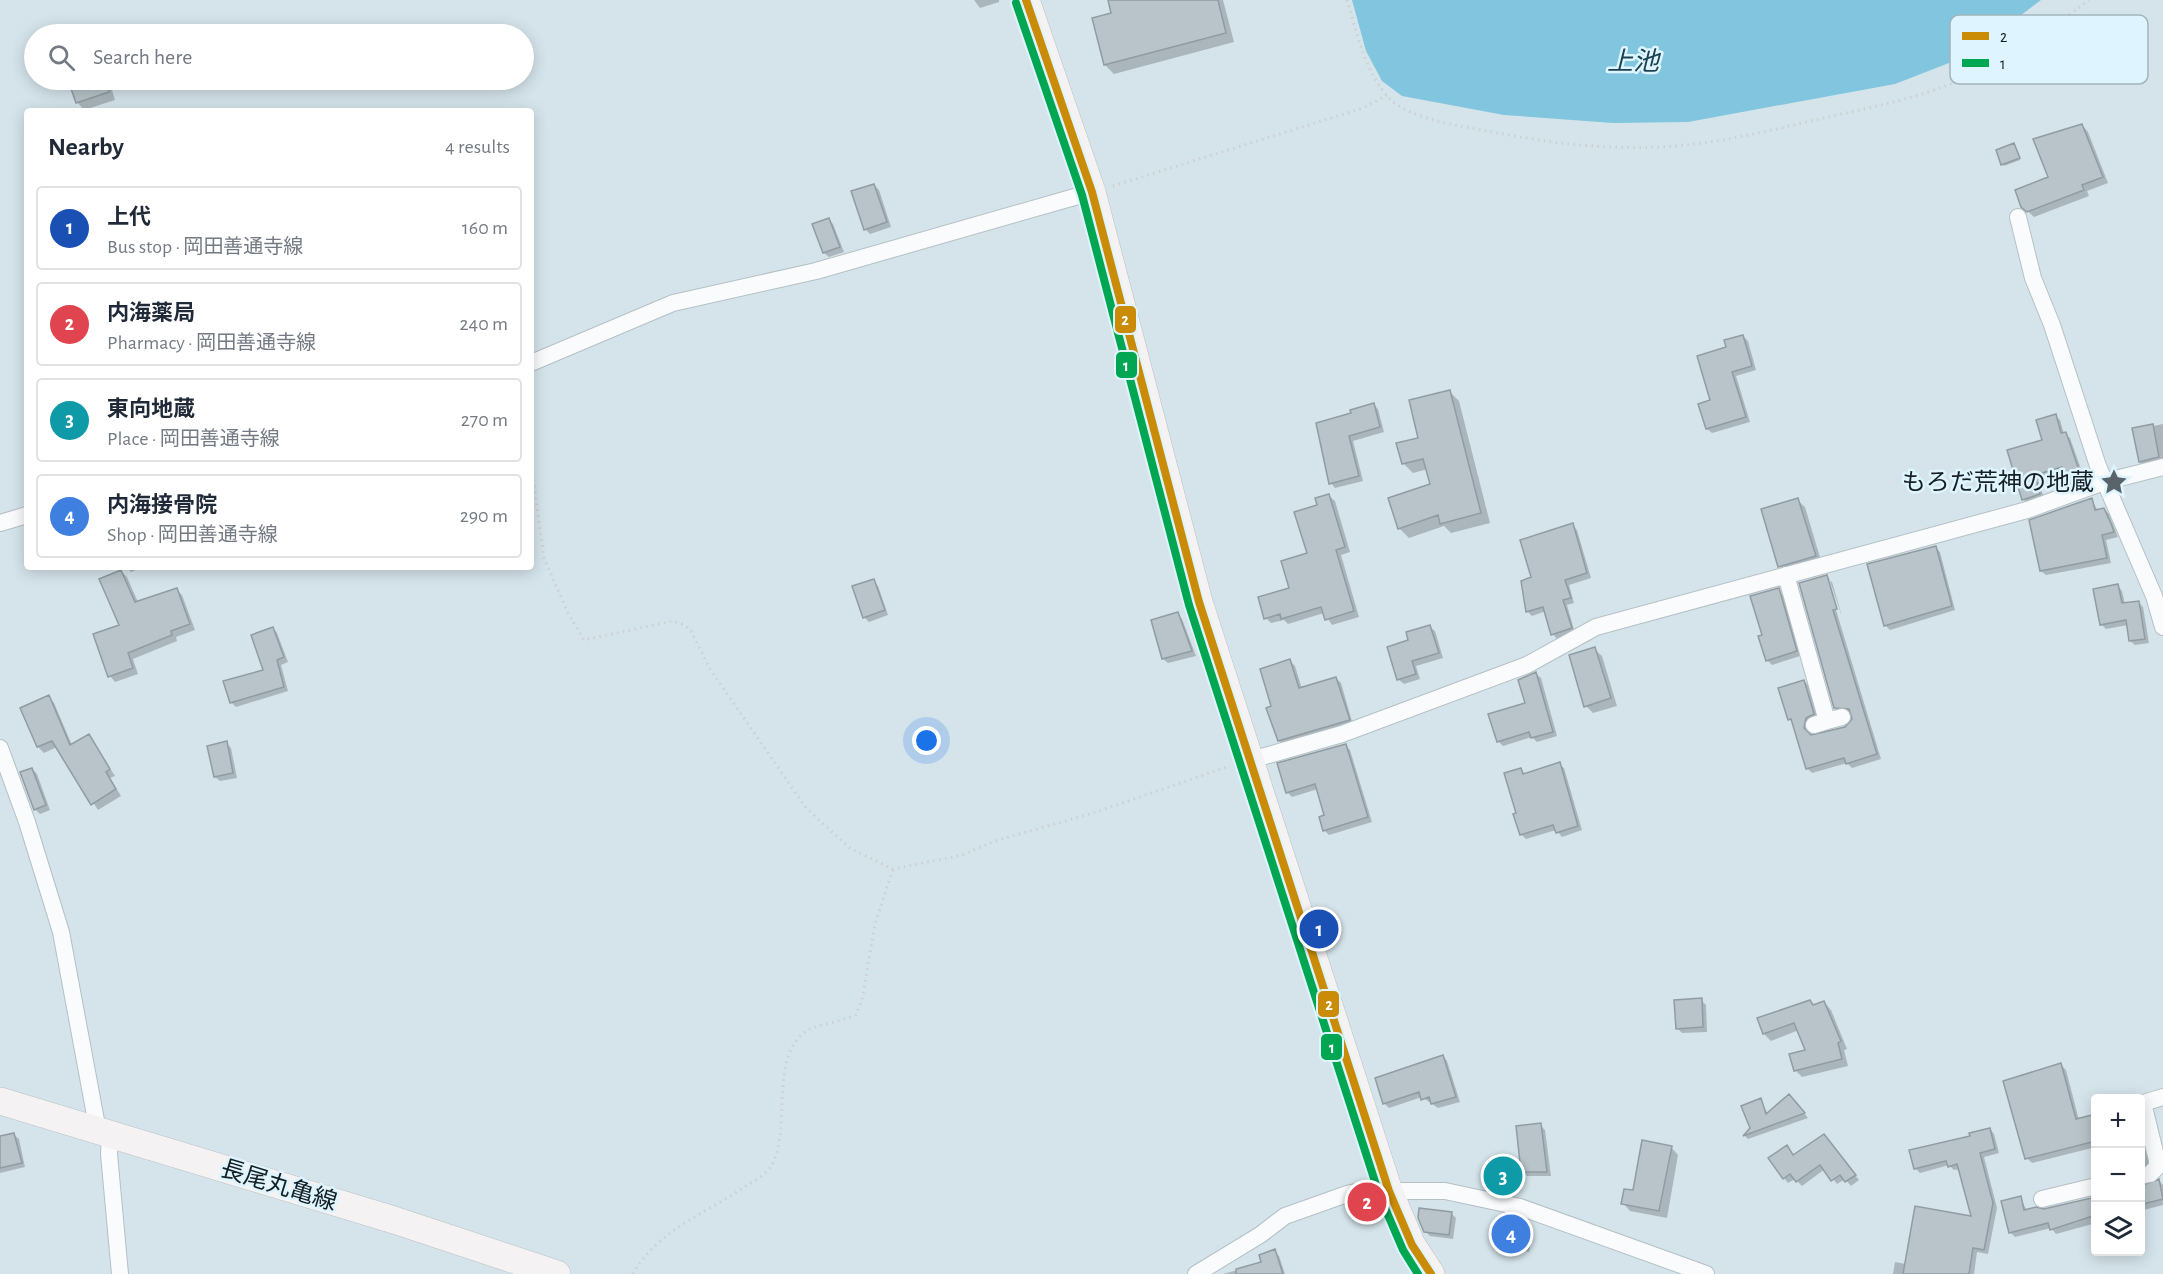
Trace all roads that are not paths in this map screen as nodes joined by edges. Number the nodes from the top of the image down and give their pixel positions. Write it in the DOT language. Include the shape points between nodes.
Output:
graph roads {
  1 [pos="1026,0"];
  2 [pos="1092,192"];
  3 [pos="2018,217"];
  4 [pos="534,362"];
  5 [pos="2163,467"];
  6 [pos="2104,482"];
  7 [pos="24,516"];
  8 [pos="0,523"];
  9 [pos="1786,574"];
  10 [pos="2163,627"];
  11 [pos="1827,721"];
  12 [pos="0,748"];
  13 [pos="1251,760"];
  14 [pos="2163,1097"];
  15 [pos="0,1101"];
  16 [pos="104,1132"];
  17 [pos="2145,1175"];
  18 [pos="2091,1187"];
  19 [pos="1389,1191"];
  20 [pos="2042,1199"];
  21 [pos="120,1274"];
  22 [pos="556,1274"];
  23 [pos="1196,1274"];
  24 [pos="1431,1274"];
  25 [pos="1706,1274"];
  1 -- 2 [label="main road"];
  2 -- 4 [label="street" via="816,271 673,303"];
  2 -- 13 [label="main road" via="1199,602"];
  3 -- 6 [label="street" via="2033,278"];
  5 -- 6 [label="street"];
  6 -- 9 [label="street" via="2027,510"];
  6 -- 10 [label="street" via="2154,596"];
  7 -- 8 [label="street"];
  9 -- 11 [label="street"];
  9 -- 13 [label="street" via="1596,627 1527,665 1342,734"];
  12 -- 16 [label="street" via="61,932"];
  13 -- 19 [label="main road"];
  14 -- 17 [label="street" via="2143,1103 2157,1160 2157,1167"];
  15 -- 16 [label="main road, 長尾丸亀線"];
  16 -- 21 [label="street"];
  16 -- 22 [label="main road, 長尾丸亀線"];
  18 -- 20 [label="street"];
  19 -- 23 [label="street" via="1377,1187 1347,1194 1285,1216"];
  19 -- 24 [label="main road" via="1412,1245"];
  19 -- 25 [label="street" via="1445,1191 1520,1207"];
}
